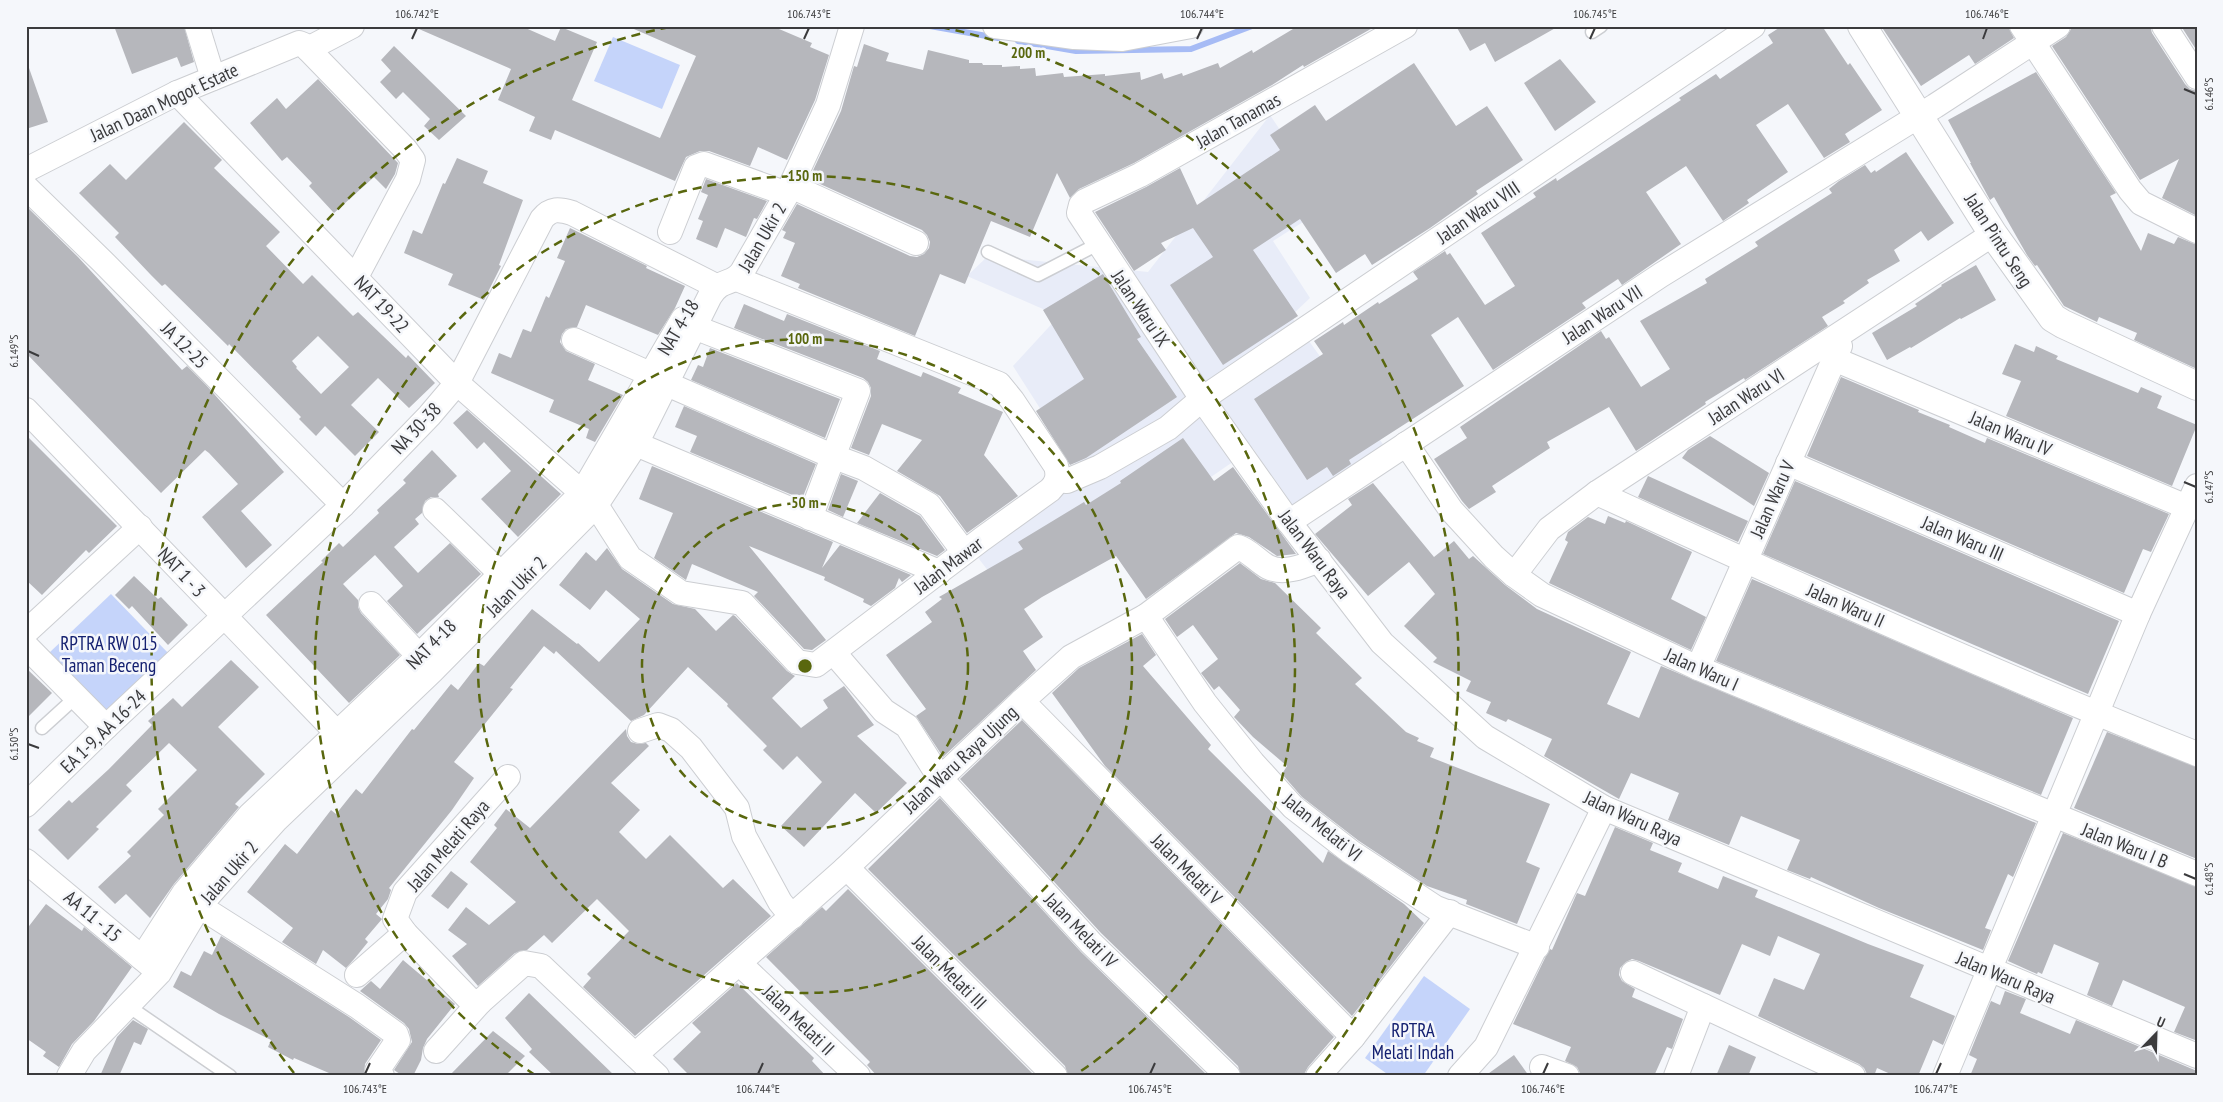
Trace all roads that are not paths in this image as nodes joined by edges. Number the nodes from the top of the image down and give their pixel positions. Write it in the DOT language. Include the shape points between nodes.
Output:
graph roads {
  1 [pos="197,26"];
  2 [pos="352,26"];
  3 [pos="852,26"];
  4 [pos="995,26"];
  5 [pos="1191,26"];
  6 [pos="1405,26"];
  7 [pos="1753,26"];
  8 [pos="1862,26"];
  9 [pos="2058,26"];
  10 [pos="2164,26"];
  11 [pos="1121,32"];
  12 [pos="2027,34"];
  13 [pos="306,47"];
  14 [pos="2197,76"];
  15 [pos="213,78"];
  16 [pos="177,93"];
  17 [pos="1920,115"];
  18 [pos="26,170"];
  19 [pos="26,187"];
  20 [pos="789,190"];
  21 [pos="1081,218"];
  22 [pos="2197,231"];
  23 [pos="670,232"];
  24 [pos="1993,234"];
  25 [pos="916,243"];
  26 [pos="1098,244"];
  27 [pos="988,252"];
  28 [pos="356,277"];
  29 [pos="720,282"];
  30 [pos="694,327"];
  31 [pos="1846,330"];
  32 [pos="574,340"];
  33 [pos="1834,359"];
  34 [pos="659,379"];
  35 [pos="457,384"];
  36 [pos="2197,386"];
  37 [pos="1202,399"];
  38 [pos="26,410"];
  39 [pos="636,444"];
  40 [pos="1406,444"];
  41 [pos="832,456"];
  42 [pos="1788,462"];
  43 [pos="1057,480"];
  44 [pos="1597,493"];
  45 [pos="2192,496"];
  46 [pos="589,499"];
  47 [pos="343,505"];
  48 [pos="434,510"];
  49 [pos="810,518"];
  50 [pos="1289,522"];
  51 [pos="140,527"];
  52 [pos="964,552"];
  53 [pos="1318,560"];
  54 [pos="1745,561"];
  55 [pos="939,572"];
  56 [pos="501,574"];
  57 [pos="1514,575"];
  58 [pos="371,604"];
  59 [pos="2138,614"];
  60 [pos="1146,616"];
  61 [pos="223,617"];
  62 [pos="26,632"];
  63 [pos="26,646"];
  64 [pos="834,653"];
  65 [pos="419,656"];
  66 [pos="1698,668"];
  67 [pos="76,696"];
  68 [pos="1022,700"];
  69 [pos="2096,714"];
  70 [pos="106,727"];
  71 [pos="42,728"];
  72 [pos="640,731"];
  73 [pos="338,734"];
  74 [pos="2197,754"];
  75 [pos="508,777"];
  76 [pos="940,778"];
  77 [pos="26,805"];
  78 [pos="1604,808"];
  79 [pos="2054,816"];
  80 [pos="26,861"];
  81 [pos="845,869"];
  82 [pos="2197,874"];
  83 [pos="199,906"];
  84 [pos="1450,912"];
  85 [pos="792,917"];
  86 [pos="404,933"];
  87 [pos="1537,947"];
  88 [pos="740,964"];
  89 [pos="151,965"];
  90 [pos="1990,970"];
  91 [pos="1633,973"];
  92 [pos="357,975"];
  93 [pos="480,1002"];
  94 [pos="128,1006"];
  95 [pos="1703,1006"];
  96 [pos="1353,1037"];
  97 [pos="436,1052"];
  98 [pos="635,1055"];
  99 [pos="2197,1056"];
  100 [pos="1542,1067"];
  101 [pos="69,1076"];
  102 [pos="230,1076"];
  103 [pos="382,1076"];
  104 [pos="657,1076"];
  105 [pos="858,1076"];
  106 [pos="1055,1076"];
  107 [pos="1228,1076"];
  108 [pos="1318,1076"];
  109 [pos="1460,1076"];
  110 [pos="1566,1076"];
  111 [pos="1676,1076"];
  112 [pos="1853,1076"];
  113 [pos="1945,1076"];
  1 -- 15 [label="street"];
  2 -- 13 [label="street"];
  3 -- 20 [label="street, Jalan Ukir 2" via="828,105"];
  4 -- 11 [label="street" via="1074,37"];
  5 -- 11 [label="street"];
  6 -- 21 [label="street, Jalan Tanamas" via="1140,175 1085,201 1079,209"];
  7 -- 37 [label="street, Jalan Waru VIII"];
  8 -- 17 [label="street, Jalan Pintu Seng"];
  9 -- 12 [label="street, Jalan Waru VII"];
  10 -- 14 [label="street"];
  12 -- 17 [label="street, Jalan Waru VII"];
  12 -- 22 [label="street" via="2141,203"];
  13 -- 15 [label="street, Jalan Daan Mogot Estate" via="299,42"];
  13 -- 28 [label="street" via="413,160 408,179"];
  15 -- 16 [label="street, Jalan Daan Mogot Estate"];
  16 -- 18 [label="street, Jalan Daan Mogot Estate"];
  16 -- 28 [label="street, NAT 19-22"];
  17 -- 24 [label="street, Jalan Pintu Seng"];
  17 -- 40 [label="street, Jalan Waru VII" via="1661,275"];
  19 -- 47 [label="street, JA 12-25"];
  20 -- 23 [label="street" via="704,164 696,167"];
  20 -- 25 [label="street"];
  20 -- 29 [label="street, Jalan Ukir 2" via="748,264"];
  21 -- 26 [label="street, Jalan Waru IX"];
  24 -- 31 [label="street, Jalan Waru VI"];
  24 -- 36 [label="street, Jalan Pintu Seng" via="2053,318"];
  26 -- 27 [label="lane" via="1038,274"];
  26 -- 37 [label="street, Jalan Waru IX"];
  28 -- 35 [label="street, NAT 19-22"];
  29 -- 30 [label="street, Jalan Ukir 2"];
  29 -- 34 [label="street, NAT 4-18"];
  29 -- 35 [label="street, NA 30-38" via="563,210 547,212"];
  29 -- 43 [label="street" via="999,384 1056,466"];
  30 -- 34 [label="street, Jalan Ukir 2"];
  30 -- 41 [label="street" via="858,391"];
  31 -- 33 [label="street, Jalan Waru V"];
  31 -- 44 [label="street, Jalan Waru VI"];
  32 -- 34 [label="street"];
  33 -- 42 [label="street, Jalan Waru V"];
  33 -- 45 [label="street, Jalan Waru IV"];
  34 -- 39 [label="street, Jalan Ukir 2"];
  34 -- 41 [label="street"];
  34 -- 46 [label="street, NAT 4-18"];
  35 -- 46 [label="street, NAT 19-22"];
  35 -- 47 [label="street, NA 30-38"];
  37 -- 43 [label="street" via="1168,428 1100,467 1067,481"];
  37 -- 50 [label="street, Jalan Waru Raya"];
  38 -- 51 [label="street, NAT 1 - 3"];
  39 -- 46 [label="street, Jalan Ukir 2"];
  39 -- 49 [label="street"];
  40 -- 50 [label="street, Jalan Waru VII"];
  40 -- 57 [label="street, Jalan Waru I" via="1451,510"];
  41 -- 49 [label="street"];
  41 -- 52 [label="street" via="864,468 929,505"];
  42 -- 54 [label="street, Jalan Waru V"];
  42 -- 59 [label="street, Jalan Waru III"];
  43 -- 52 [label="street, Jalan Mawar" via="1050,490"];
  44 -- 54 [label="street, Jalan Waru II"];
  44 -- 57 [label="street, Jalan Waru VI" via="1549,528"];
  45 -- 59 [label="street"];
  46 -- 56 [label="street, NAT 4-18"];
  46 -- 64 [label="street, Jalan Mawar" via="630,558 681,594 742,603 797,662 816,665"];
  46 -- 83 [label="street, Jalan Ukir 2" via="432,670 276,820"];
  47 -- 61 [label="street, NA 30-38"];
  48 -- 56 [label="street"];
  49 -- 55 [label="street"];
  50 -- 53 [label="street, Jalan Waru Raya"];
  51 -- 61 [label="street, NAT 1 - 3"];
  51 -- 62 [label="street"];
  52 -- 55 [label="street, Jalan Mawar"];
  53 -- 60 [label="street, Jalan Waru Raya Ujung" via="1303,567 1269,568 1238,547"];
  53 -- 78 [label="street, Jalan Waru Raya" via="1382,643 1485,737"];
  54 -- 66 [label="street, Jalan Waru V"];
  54 -- 69 [label="street, Jalan Waru II"];
  55 -- 64 [label="street, Jalan Mawar"];
  56 -- 65 [label="street, NAT 4-18"];
  57 -- 66 [label="street, Jalan Waru I" via="1542,595"];
  58 -- 65 [label="street"];
  59 -- 69 [label="street"];
  60 -- 68 [label="street, Jalan Waru Raya Ujung" via="1070,657"];
  60 -- 84 [label="street, Jalan Melati VI" via="1205,703 1293,807 1351,852 1436,908"];
  61 -- 70 [label="street, EA 1-9, AA 16-24"];
  61 -- 73 [label="street, NAT 1 - 3"];
  63 -- 67 [label="street"];
  64 -- 76 [label="street" via="884,711 907,726"];
  65 -- 73 [label="street, NAT 4-18"];
  66 -- 79 [label="street, Jalan Waru I"];
  67 -- 70 [label="street"];
  67 -- 71 [label="lane"];
  68 -- 76 [label="street, Jalan Waru Raya Ujung"];
  68 -- 96 [label="street, Jalan Melati V"];
  69 -- 74 [label="street, Jalan Waru II"];
  69 -- 79 [label="street"];
  70 -- 77 [label="street, EA 1-9, AA 16-24"];
  72 -- 85 [label="street" via="658,725 671,730 691,748 737,808 744,836 780,902"];
  73 -- 89 [label="street, NAT 4-18" via="250,815 184,893"];
  75 -- 86 [label="street, Jalan Melati Raya" via="405,892 395,919"];
  76 -- 81 [label="street, Jalan Waru Raya Ujung"];
  76 -- 107 [label="street, Jalan Melati IV" via="1091,943"];
  78 -- 87 [label="street"];
  78 -- 90 [label="street, Jalan Waru Raya"];
  79 -- 82 [label="street, Jalan Waru I B"];
  79 -- 90 [label="street"];
  80 -- 89 [label="street, AA 11 - 15"];
  81 -- 85 [label="street, Jalan Waru Raya Ujung"];
  81 -- 106 [label="street, Jalan Melati III"];
  83 -- 89 [label="street, Jalan Ukir 2"];
  83 -- 103 [label="street" via="358,1006 396,1034 398,1040 377,1071"];
  84 -- 87 [label="street, Jalan Melati VI"];
  84 -- 96 [label="street"];
  85 -- 88 [label="street, Jalan Waru Raya Ujung"];
  86 -- 92 [label="street"];
  86 -- 93 [label="street, Jalan Melati Raya" via="470,1000"];
  87 -- 109 [label="street" via="1486,1047"];
  88 -- 98 [label="street, Jalan Waru Raya Ujung"];
  88 -- 105 [label="street, Jalan Melati II"];
  89 -- 94 [label="street, Jalan Ukir 2"];
  90 -- 99 [label="street, Jalan Waru Raya"];
  90 -- 113 [label="street"];
  91 -- 95 [label="street"];
  93 -- 97 [label="street"];
  93 -- 98 [label="street" via="524,963 542,966"];
  94 -- 101 [label="street, Jalan Ukir 2" via="84,1051"];
  94 -- 102 [label="lane"];
  95 -- 111 [label="street"];
  95 -- 112 [label="street"];
  96 -- 108 [label="street"];
  98 -- 104 [label="street"];
  100 -- 110 [label="street"];
}
